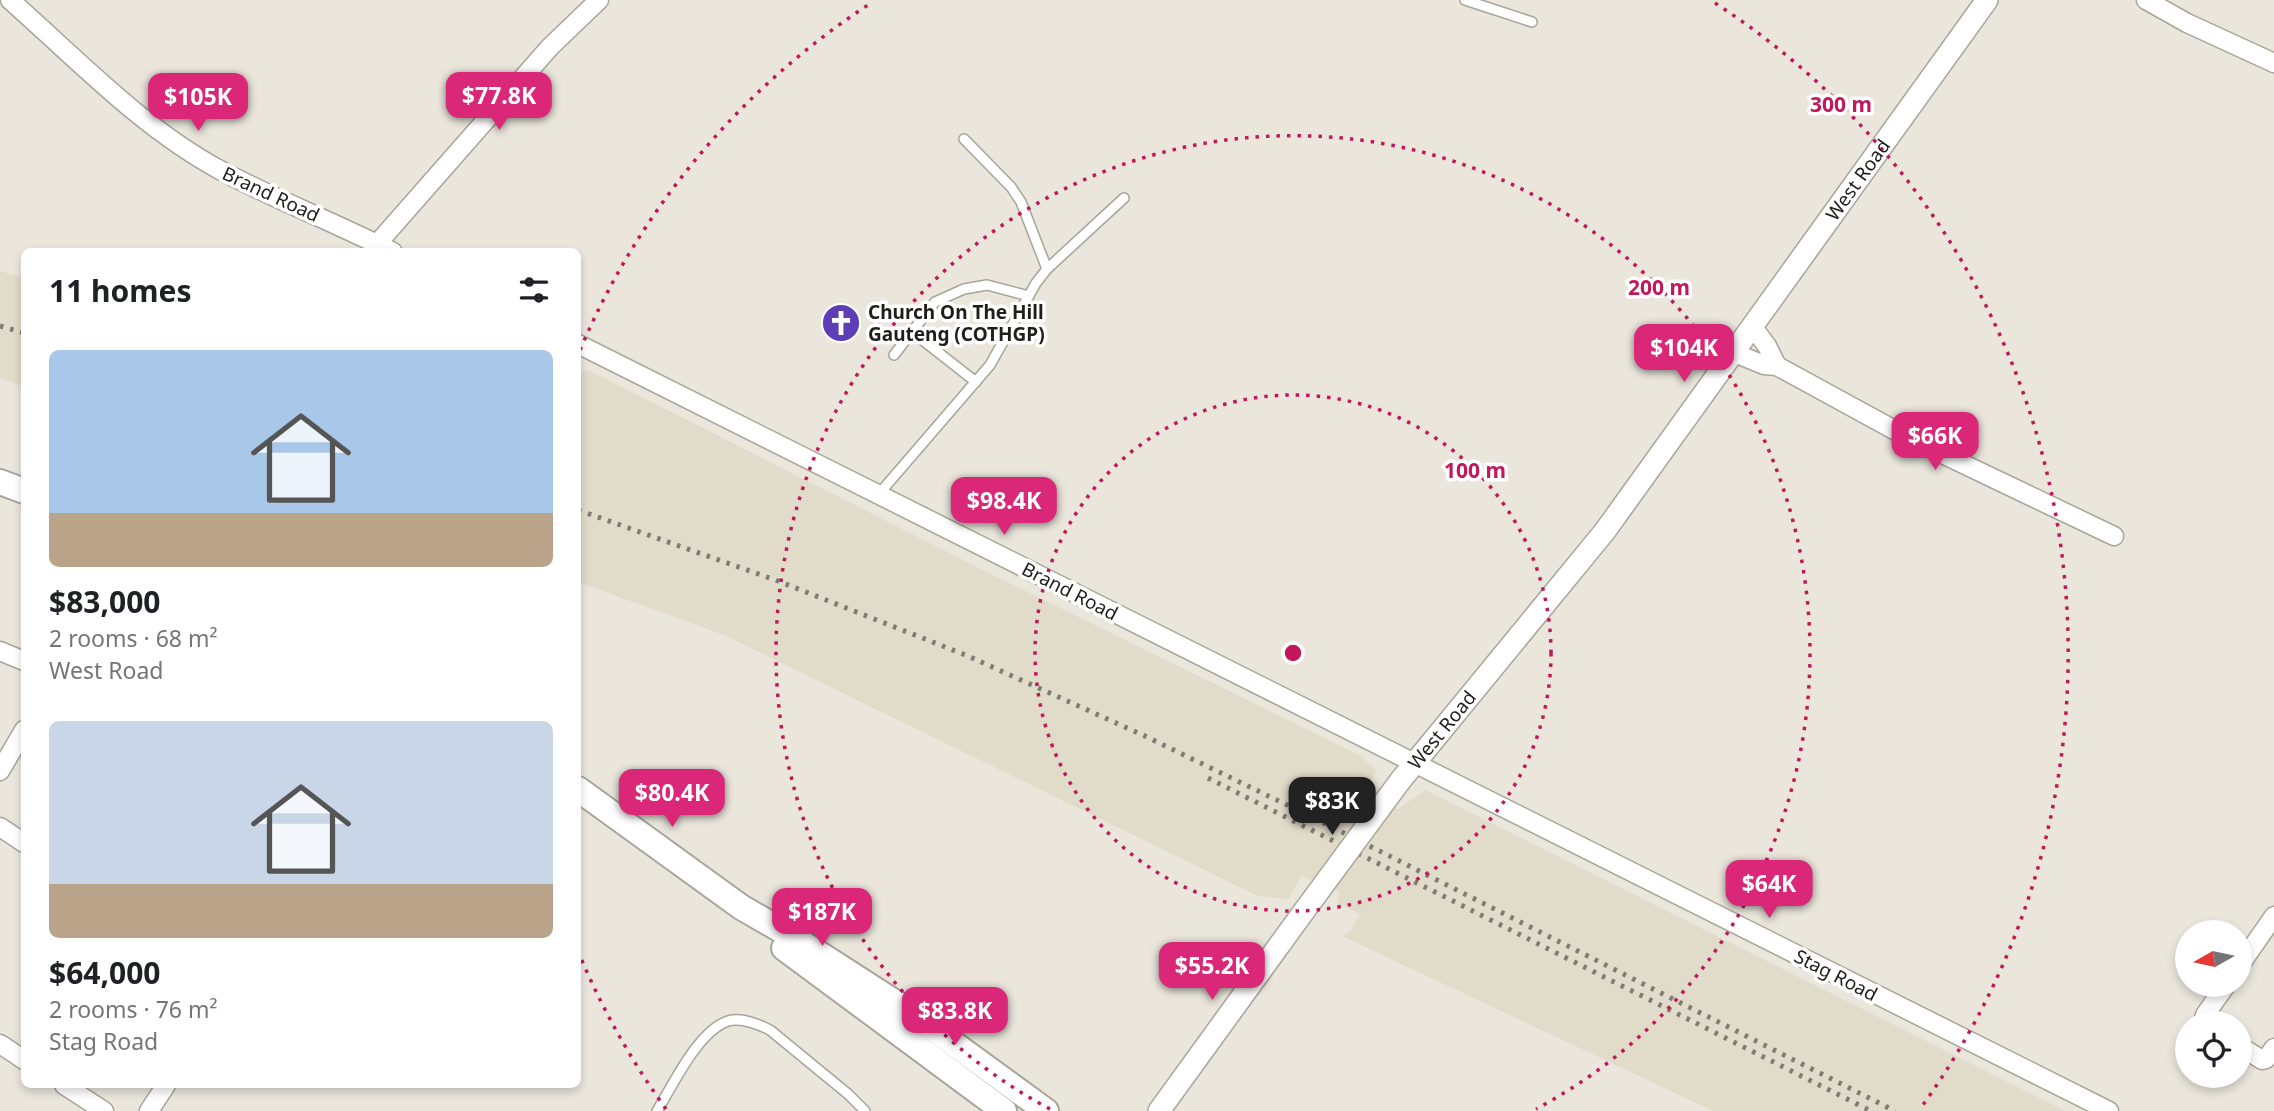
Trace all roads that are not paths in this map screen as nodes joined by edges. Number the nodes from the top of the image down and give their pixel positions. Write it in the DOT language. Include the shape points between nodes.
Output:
graph roads {
  1 [pos="10,0"];
  2 [pos="599,0"];
  3 [pos="1465,0"];
  4 [pos="1987,0"];
  5 [pos="2146,0"];
  6 [pos="1532,22"];
  7 [pos="2274,63"];
  8 [pos="964,139"];
  9 [pos="1124,198"];
  10 [pos="385,248"];
  11 [pos="1047,269"];
  12 [pos="1029,296"];
  13 [pos="1752,326"];
  14 [pos="911,331"];
  15 [pos="581,346"];
  16 [pos="1732,352"];
  17 [pos="894,355"];
  18 [pos="1777,366"];
  19 [pos="976,382"];
  20 [pos="0,482"];
  21 [pos="21,490"];
  22 [pos="878,495"];
  23 [pos="2115,536"];
  24 [pos="0,651"];
  25 [pos="21,660"];
  26 [pos="21,735"];
  27 [pos="1413,763"];
  28 [pos="0,771"];
  29 [pos="581,791"];
  30 [pos="0,827"];
  31 [pos="21,841"];
  32 [pos="741,906"];
  33 [pos="2274,916"];
  34 [pos="2252,948"];
  35 [pos="0,1044"];
  36 [pos="2274,1048"];
  37 [pos="2252,1054"];
  38 [pos="21,1058"];
  39 [pos="69,1088"];
  40 [pos="164,1088"];
  41 [pos="104,1111"];
  42 [pos="149,1111"];
  43 [pos="657,1111"];
  44 [pos="865,1111"];
  45 [pos="1004,1111"];
  46 [pos="1046,1111"];
  47 [pos="1159,1111"];
  48 [pos="2109,1111"];
  1 -- 10 [label="street, Brand Road" via="173,140 220,170"];
  2 -- 10 [label="street, Brand Road" via="541,57"];
  3 -- 6 [label="lane"];
  4 -- 13 [label="street, West Road"];
  5 -- 7 [label="street"];
  8 -- 11 [label="lane" via="1021,202"];
  9 -- 11 [label="lane"];
  11 -- 12 [label="lane"];
  12 -- 14 [label="lane" via="987,285 964,289 934,302"];
  12 -- 19 [label="lane" via="1003,345"];
  13 -- 16 [label="street, West Road"];
  13 -- 18 [label="street"];
  14 -- 17 [label="lane"];
  14 -- 19 [label="lane"];
  15 -- 22 [label="street, Brand Road"];
  16 -- 18 [label="street"];
  16 -- 27 [label="street, West Road" via="1605,531"];
  18 -- 23 [label="street" via="1909,438"];
  19 -- 22 [label="lane"];
  20 -- 21 [label="main road"];
  22 -- 27 [label="street, Brand Road"];
  24 -- 25 [label="street"];
  26 -- 28 [label="street"];
  27 -- 47 [label="street, West Road, bridge"];
  27 -- 48 [label="street, Stag Road"];
  29 -- 32 [label="main road"];
  30 -- 31 [label="street"];
  32 -- 45 [label="main road" via="781,946"];
  32 -- 46 [label="main road" via="913,1014"];
  33 -- 34 [label="street"];
  35 -- 38 [label="street"];
  36 -- 37 [label="street" via="2266,1059"];
  39 -- 41 [label="street"];
  40 -- 42 [label="street"];
  43 -- 44 [label="lane" via="705,1038 720,1025 736,1020 770,1030"];
}
